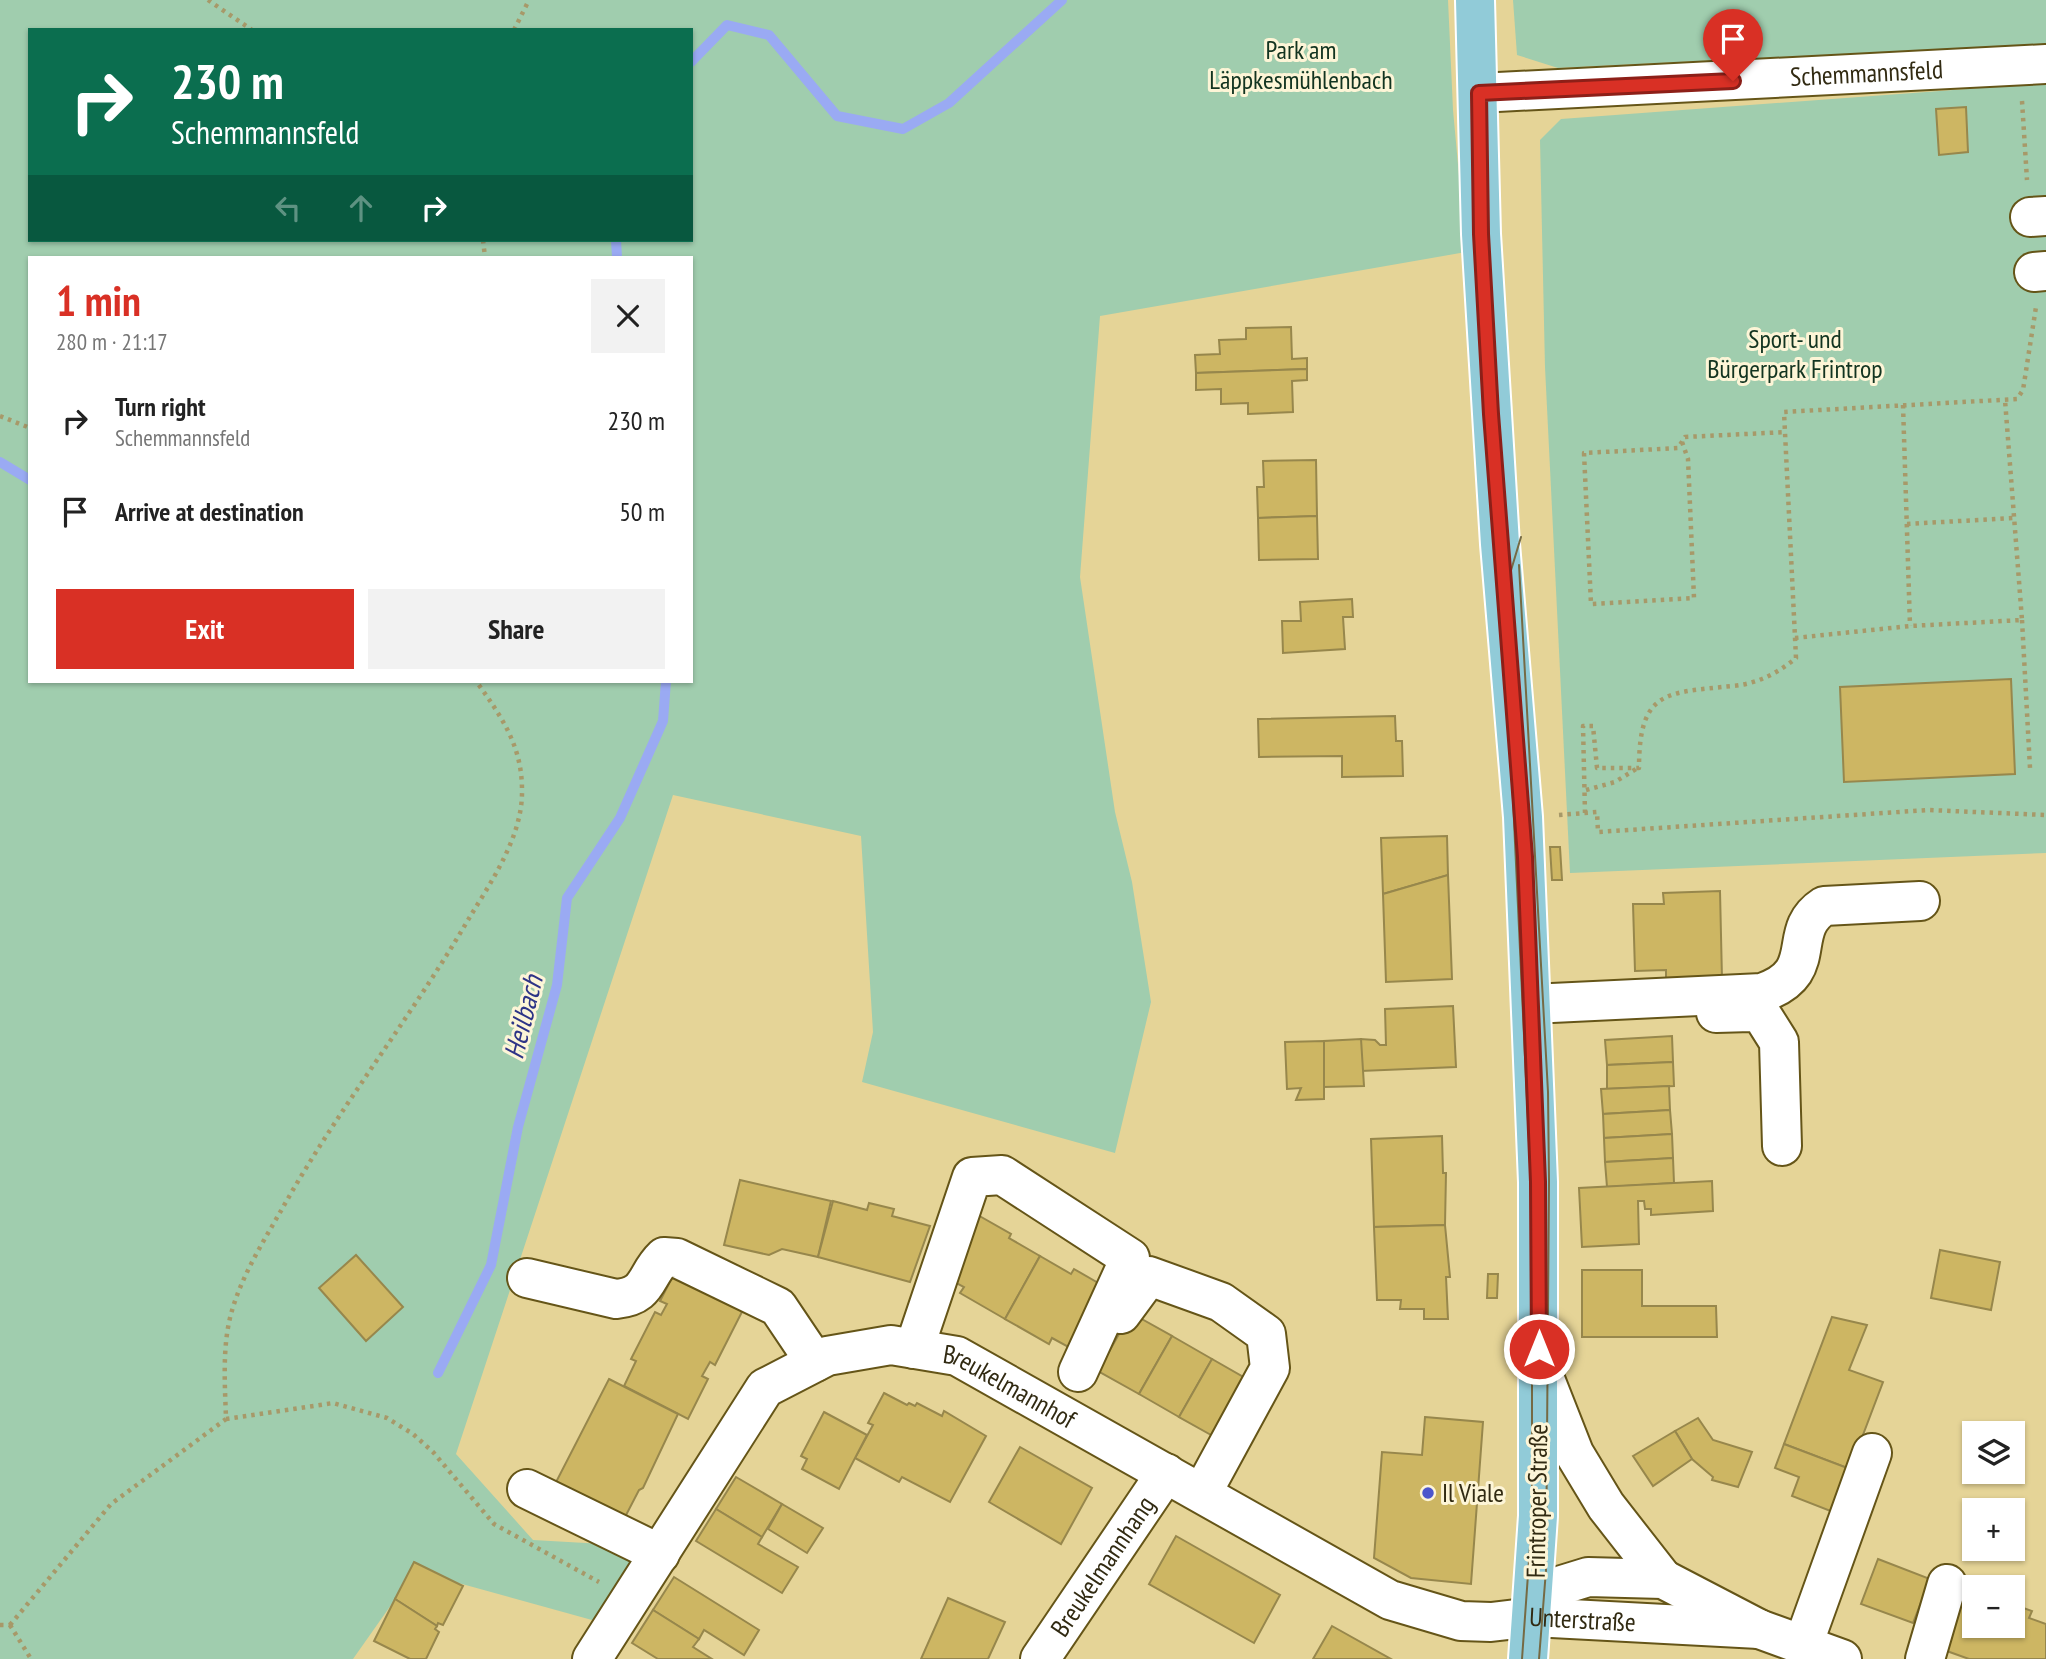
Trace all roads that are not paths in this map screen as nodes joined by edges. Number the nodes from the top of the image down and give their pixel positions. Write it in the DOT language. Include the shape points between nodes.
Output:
graph roads {
  1 [pos="1475,0"];
  2 [pos="2033,65"];
  3 [pos="1479,93"];
  4 [pos="1920,901"];
  5 [pos="1532,1014"];
  6 [pos="1782,1146"];
  7 [pos="527,1279"];
  8 [pos="914,1349"];
  9 [pos="816,1362"];
  10 [pos="1539,1364"];
  11 [pos="1078,1372"];
  12 [pos="1051,1409"];
  13 [pos="1872,1453"];
  14 [pos="1166,1473"];
  15 [pos="527,1489"];
  16 [pos="1202,1493"];
  17 [pos="660,1553"];
  18 [pos="1663,1579"];
  19 [pos="1947,1584"];
  20 [pos="1533,1617"];
  21 [pos="1759,1629"];
  22 [pos="1803,1645"];
  23 [pos="592,1659"];
  24 [pos="1040,1659"];
  25 [pos="1528,1659"];
  26 [pos="1842,1659"];
  27 [pos="1925,1659"];
  1 -- 3 [label="main road, Frintroper Straße"];
  2 -- 3 [label="street, Schemmannsfeld"];
  3 -- 5 [label="main road, Frintroper Straße" via="1491,414 1523,817"];
  4 -- 5 [label="street" via="1824,906 1807,922 1796,972 1779,987 1762,993"];
  5 -- 6 [label="street" via="1762,1015 1779,1042"];
  5 -- 10 [label="main road, Frintroper Straße"];
  7 -- 9 [label="street" via="616,1300 631,1298 650,1280 655,1265 664,1257 677,1258 778,1307"];
  8 -- 9 [label="street, Breukelmannhof" via="891,1345"];
  8 -- 11 [label="street" via="972,1177 1002,1175 1130,1258"];
  8 -- 12 [label="street, Breukelmannhof" via="957,1356"];
  9 -- 17 [label="street, Breukelmannhof" via="765,1388"];
  10 -- 18 [label="street" via="1574,1453 1606,1506"];
  10 -- 20 [label="main road, Frintroper Straße"];
  11 -- 12 [label="street"];
  11 -- 16 [label="street" via="1149,1276 1221,1302 1266,1334 1270,1368"];
  12 -- 14 [label="street, Breukelmannhof"];
  13 -- 22 [label="street"];
  14 -- 16 [label="street, Breukelmannhof"];
  14 -- 24 [label="street, Breukelmannhang"];
  15 -- 17 [label="street"];
  16 -- 20 [label="street, Breukelmannhof" via="1390,1600 1461,1621"];
  17 -- 23 [label="street, Breukelmannhof"];
  18 -- 20 [label="street, Unterstraße" via="1588,1577 1562,1585"];
  18 -- 21 [label="street, Unterstraße"];
  19 -- 27 [label="street"];
  20 -- 21 [label="street, Unterstraße"];
  20 -- 25 [label="main road, Frintroper Straße"];
  21 -- 22 [label="street, Unterstraße"];
  22 -- 26 [label="street, Unterstraße"];
}
